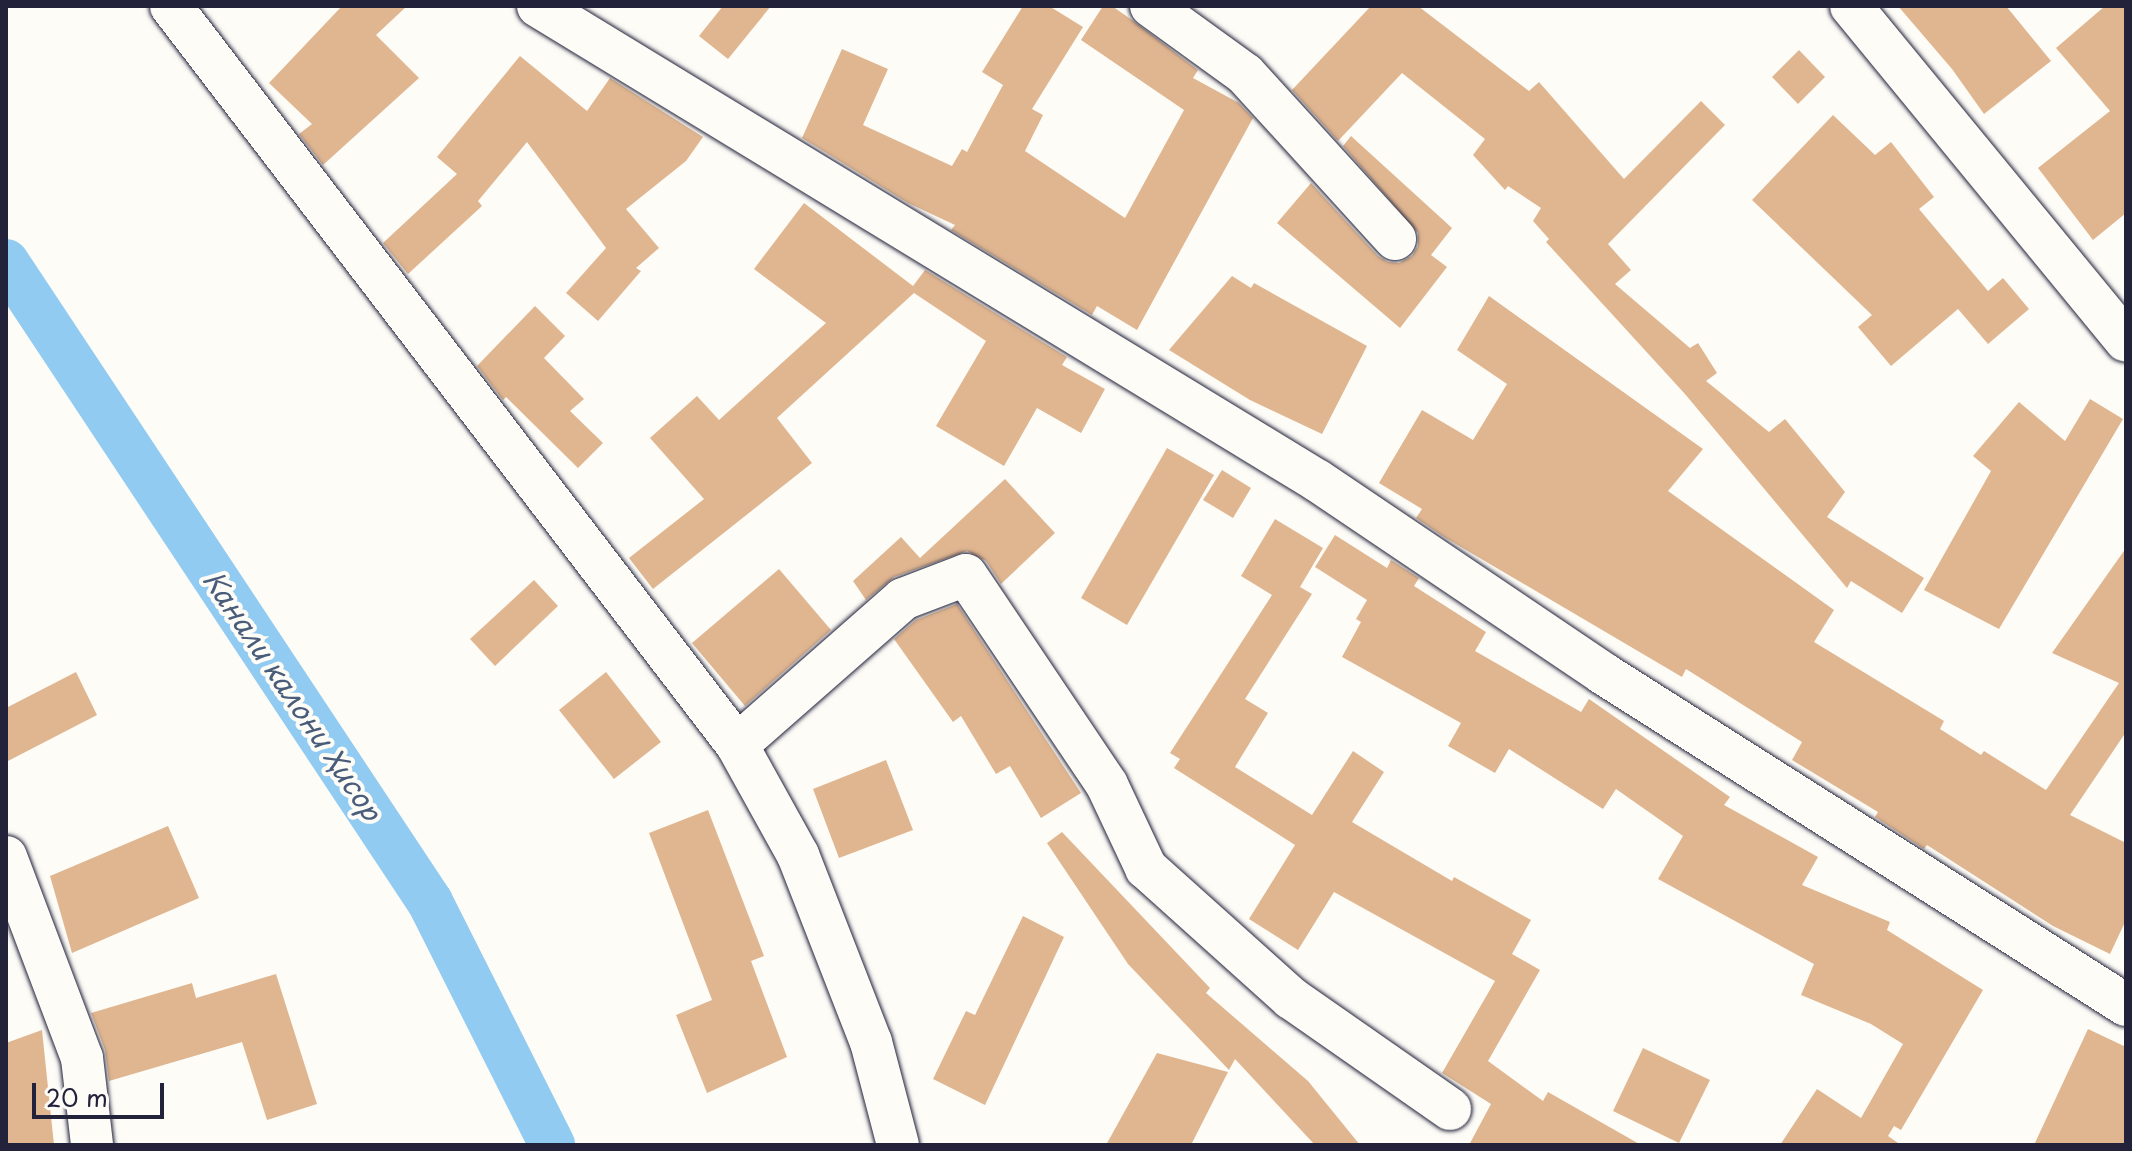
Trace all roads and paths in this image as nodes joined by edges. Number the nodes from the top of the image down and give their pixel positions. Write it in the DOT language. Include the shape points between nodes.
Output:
graph roads {
  1 [pos="171,6"];
  2 [pos="538,6"];
  3 [pos="1151,6"];
  4 [pos="1851,6"];
  5 [pos="1395,239"];
  6 [pos="2126,341"];
  7 [pos="737,745"];
  8 [pos="6,857"];
  9 [pos="2126,1005"];
  10 [pos="1450,1109"];
  11 [pos="92,1145"];
  12 [pos="898,1145"];
  1 -- 7 [label="street"];
  2 -- 9 [label="street" via="1318,481 1604,674"];
  3 -- 5 [label="street" via="1245,74"];
  4 -- 6 [label="street"];
  7 -- 10 [label="street" via="903,599 966,575 1107,785 1146,868 1291,998"];
  7 -- 12 [label="street" via="798,855 871,1042"];
  8 -- 11 [label="street" via="82,1058"];
}
